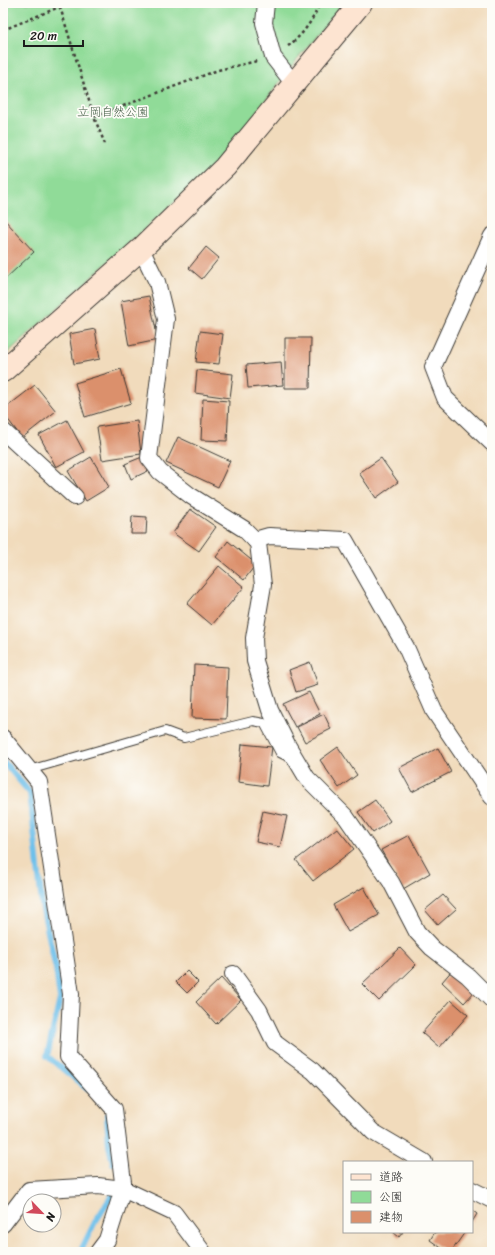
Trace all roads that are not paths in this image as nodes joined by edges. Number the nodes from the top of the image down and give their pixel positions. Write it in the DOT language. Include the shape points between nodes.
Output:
graph roads {
  1 [pos="266,3"];
  2 [pos="361,3"];
  3 [pos="294,84"];
  4 [pos="492,236"];
  5 [pos="141,249"];
  6 [pos="3,371"];
  7 [pos="3,431"];
  8 [pos="492,443"];
  9 [pos="74,497"];
  10 [pos="255,540"];
  11 [pos="3,738"];
  12 [pos="298,763"];
  13 [pos="30,770"];
  14 [pos="492,797"];
  15 [pos="232,974"];
  16 [pos="492,1000"];
  17 [pos="422,1161"];
  18 [pos="123,1189"];
  19 [pos="473,1190"];
  20 [pos="492,1200"];
  21 [pos="3,1224"];
  22 [pos="98,1252"];
  23 [pos="203,1252"];
  1 -- 3 [label="street" via="264,23 273,57"];
  2 -- 3 [label="street"];
  3 -- 5 [label="street" via="225,167"];
  4 -- 8 [label="street" via="433,368 445,398"];
  5 -- 6 [label="street"];
  5 -- 10 [label="street" via="157,282 166,319 149,458 160,472 191,496 244,529"];
  7 -- 9 [label="street"];
  10 -- 12 [label="street" via="258,543 263,585 254,638 255,661 270,710"];
  10 -- 14 [label="street" via="270,536 345,540 406,648 434,711"];
  11 -- 13 [label="street"];
  12 -- 13 [label="lane" via="280,753 264,723 253,721 184,738 164,731"];
  12 -- 16 [label="street" via="307,778 346,817 391,882 417,932"];
  13 -- 18 [label="street" via="39,782 71,994 68,1057 114,1108"];
  15 -- 17 [label="street" via="259,1010 275,1043 313,1071 373,1132"];
  18 -- 21 [label="street" via="98,1186 29,1190"];
  18 -- 22 [label="street" via="107,1240"];
  18 -- 23 [label="street" via="174,1213"];
  19 -- 20 [label="street"];
}
